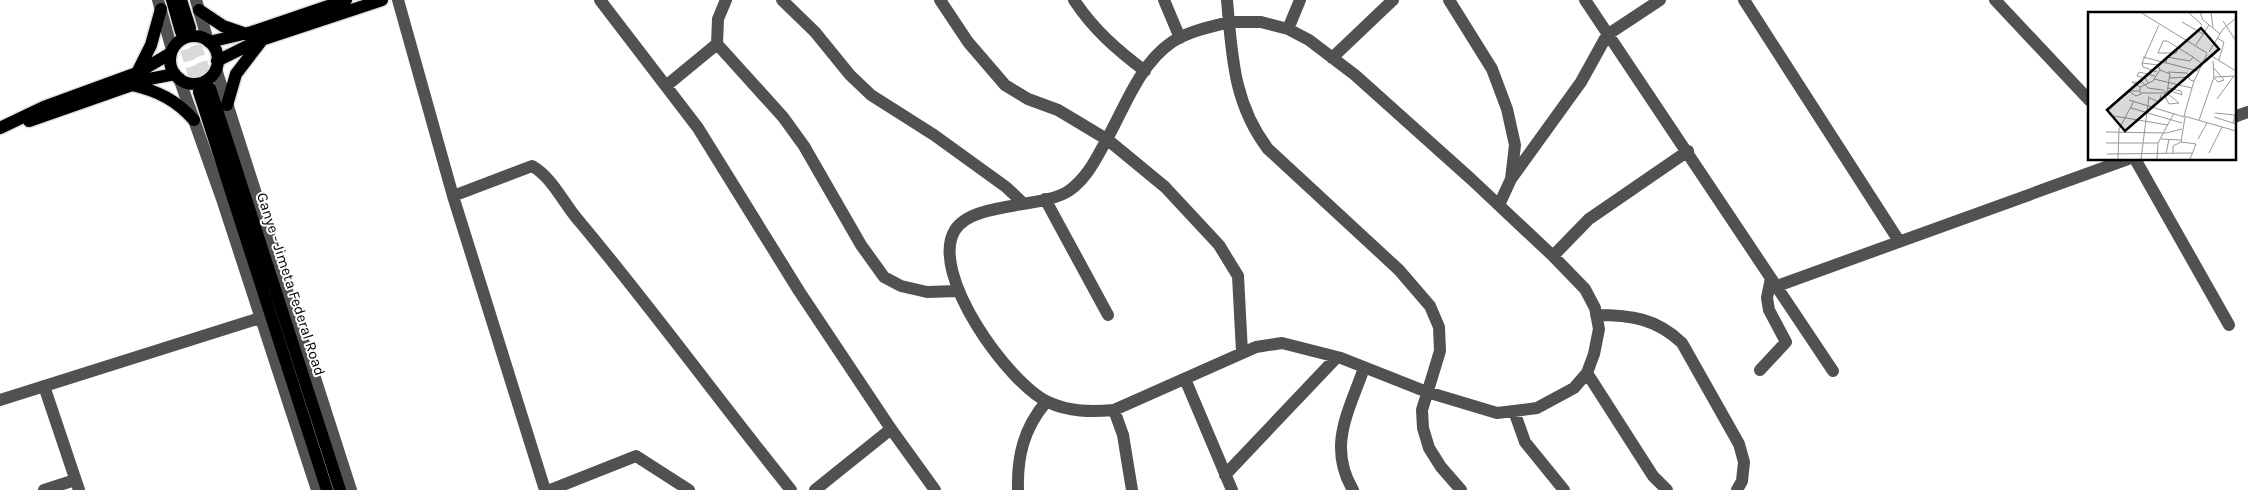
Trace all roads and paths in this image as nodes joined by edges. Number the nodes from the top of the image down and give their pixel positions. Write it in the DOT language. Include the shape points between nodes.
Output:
graph roads {
  1 [pos="172,0"];
  2 [pos="181,0"];
  3 [pos="346,0"];
  4 [pos="382,0"];
  5 [pos="398,0"];
  6 [pos="600,0"];
  7 [pos="726,0"];
  8 [pos="782,0"];
  9 [pos="940,0"];
  10 [pos="1074,0"];
  11 [pos="1164,0"];
  12 [pos="1226,0"];
  13 [pos="1300,0"];
  14 [pos="1392,0"];
  15 [pos="1449,0"];
  16 [pos="1585,0"];
  17 [pos="1660,0"];
  18 [pos="1744,0"];
  19 [pos="1995,0"];
  20 [pos="159,5"];
  21 [pos="198,5"];
  22 [pos="1229,22"];
  23 [pos="1288,29"];
  24 [pos="246,34"];
  25 [pos="1607,35"];
  26 [pos="1180,38"];
  27 [pos="263,40"];
  28 [pos="209,42"];
  29 [pos="717,44"];
  30 [pos="171,52"];
  31 [pos="1332,58"];
  32 [pos="216,65"];
  33 [pos="1145,71"];
  34 [pos="177,76"];
  35 [pos="134,79"];
  36 [pos="666,86"];
  37 [pos="2088,99"];
  38 [pos="227,105"];
  39 [pos="2248,112"];
  40 [pos="2236,116"];
  41 [pos="194,120"];
  42 [pos="0,129"];
  43 [pos="1108,140"];
  44 [pos="1688,151"];
  45 [pos="2125,160"];
  46 [pos="2136,160"];
  47 [pos="1511,179"];
  48 [pos="453,196"];
  49 [pos="1045,199"];
  50 [pos="1024,203"];
  51 [pos="1498,205"];
  52 [pos="1899,241"];
  53 [pos="1554,256"];
  54 [pos="1774,282"];
  55 [pos="957,291"];
  56 [pos="1108,315"];
  57 [pos="1596,315"];
  58 [pos="260,318"];
  59 [pos="2229,325"];
  60 [pos="1242,352"];
  61 [pos="1337,357"];
  62 [pos="1364,368"];
  63 [pos="1760,370"];
  64 [pos="1833,371"];
  65 [pos="1587,373"];
  66 [pos="1185,379"];
  67 [pos="44,386"];
  68 [pos="1427,392"];
  69 [pos="0,400"];
  70 [pos="1046,402"];
  71 [pos="1114,410"];
  72 [pos="1514,411"];
  73 [pos="891,429"];
  74 [pos="1225,476"];
  75 [pos="77,485"];
  76 [pos="44,490"];
  77 [pos="317,490"];
  78 [pos="327,490"];
  79 [pos="340,490"];
  80 [pos="351,490"];
  81 [pos="545,490"];
  82 [pos="550,490"];
  83 [pos="689,490"];
  84 [pos="791,490"];
  85 [pos="815,490"];
  86 [pos="935,490"];
  87 [pos="1018,490"];
  88 [pos="1132,490"];
  89 [pos="1232,490"];
  90 [pos="1352,490"];
  91 [pos="1461,490"];
  92 [pos="1564,490"];
  93 [pos="1667,490"];
  94 [pos="1737,490"];
  1 -- 2 [label="main road" via="185,30"];
  3 -- 24 [label="main road"];
  4 -- 27 [label="main road"];
  5 -- 48 [label="street"];
  6 -- 36 [label="street"];
  7 -- 29 [label="street" via="718,19"];
  8 -- 50 [label="street" via="871,95 934,135"];
  9 -- 43 [label="street" via="968,42 1005,85 1028,99 1058,110"];
  10 -- 33 [label="street" via="1090,24"];
  11 -- 26 [label="street"];
  12 -- 22 [label="street"];
  13 -- 23 [label="street"];
  14 -- 31 [label="street"];
  15 -- 47 [label="street" via="1492,69 1507,109 1515,145"];
  16 -- 25 [label="street"];
  17 -- 25 [label="street"];
  18 -- 52 [label="street"];
  19 -- 37 [label="street"];
  20 -- 30 [label="street"];
  20 -- 35 [label="main road" via="152,45"];
  21 -- 24 [label="main road" via="223,26"];
  21 -- 28 [label="street"];
  22 -- 23 [label="street" via="1261,22"];
  22 -- 26 [label="street" via="1199,29"];
  22 -- 68 [label="street" via="1236,80 1244,110 1256,133 1268,149 1399,270 1430,306 1441,338"];
  23 -- 31 [label="street"];
  24 -- 28 [label="main road"];
  25 -- 44 [label="street"];
  25 -- 47 [label="street" via="1580,82"];
  26 -- 33 [label="street" via="1153,58"];
  27 -- 32 [label="main road"];
  27 -- 38 [label="main road" via="236,74"];
  28 -- 30 [label="main road" via="191,36 179,41"];
  28 -- 32 [label="main road" via="216,51"];
  29 -- 36 [label="street"];
  29 -- 55 [label="street" via="783,117 804,146 861,245 884,277 901,286 927,292"];
  30 -- 34 [label="main road" via="170,62"];
  30 -- 35 [label="main road"];
  31 -- 51 [label="street"];
  32 -- 34 [label="main road" via="208,78 197,83"];
  32 -- 38 [label="street"];
  33 -- 43 [label="street"];
  34 -- 35 [label="main road"];
  34 -- 41 [label="street"];
  35 -- 41 [label="main road" via="181,106"];
  35 -- 42 [label="main road" via="49,116"];
  36 -- 73 [label="street" via="698,128"];
  38 -- 80 [label="street"];
  39 -- 40 [label="street"];
  41 -- 58 [label="street"];
  43 -- 49 [label="street" via="1089,171 1070,190"];
  43 -- 60 [label="street" via="1165,187 1233,264 1238,276"];
  44 -- 53 [label="street" via="1589,219"];
  44 -- 54 [label="street"];
  45 -- 52 [label="street"];
  46 -- 59 [label="street"];
  47 -- 51 [label="street"];
  48 -- 81 [label="street"];
  48 -- 84 [label="street" via="532,166 542,171"];
  49 -- 50 [label="street"];
  49 -- 56 [label="street"];
  50 -- 55 [label="street" via="990,210 968,219 955,230 950,250"];
  51 -- 53 [label="street"];
  52 -- 54 [label="street"];
  53 -- 57 [label="street" via="1585,289"];
  54 -- 63 [label="street" via="1767,298 1769,310 1786,342"];
  54 -- 64 [label="street"];
  55 -- 70 [label="street" via="1009,371"];
  57 -- 65 [label="street" via="1599,329"];
  57 -- 94 [label="street" via="1628,315 1651,322 1670,331 1682,342 1739,444 1744,462 1742,482"];
  58 -- 67 [label="street"];
  58 -- 77 [label="street"];
  60 -- 61 [label="street" via="1282,343"];
  60 -- 66 [label="street"];
  61 -- 62 [label="street"];
  61 -- 74 [label="street"];
  62 -- 68 [label="street"];
  62 -- 90 [label="street" via="1339,439 1341,461"];
  65 -- 72 [label="street" via="1574,388 1559,398 1538,408"];
  65 -- 93 [label="street" via="1653,476"];
  66 -- 71 [label="street"];
  66 -- 74 [label="street"];
  67 -- 69 [label="street"];
  67 -- 75 [label="street"];
  68 -- 72 [label="street" via="1497,413"];
  68 -- 91 [label="street" via="1422,410 1429,448"];
  70 -- 71 [label="street" via="1090,412"];
  70 -- 87 [label="street" via="1033,418 1021,446"];
  71 -- 88 [label="street" via="1123,435"];
  72 -- 92 [label="street" via="1525,442"];
  73 -- 85 [label="street"];
  73 -- 86 [label="street"];
  74 -- 89 [label="street"];
  75 -- 76 [label="street"];
  78 -- 79 [label="main road, Ganye - Jimeta Federal Road" via="204,90"];
  82 -- 83 [label="street" via="636,456"];
}
